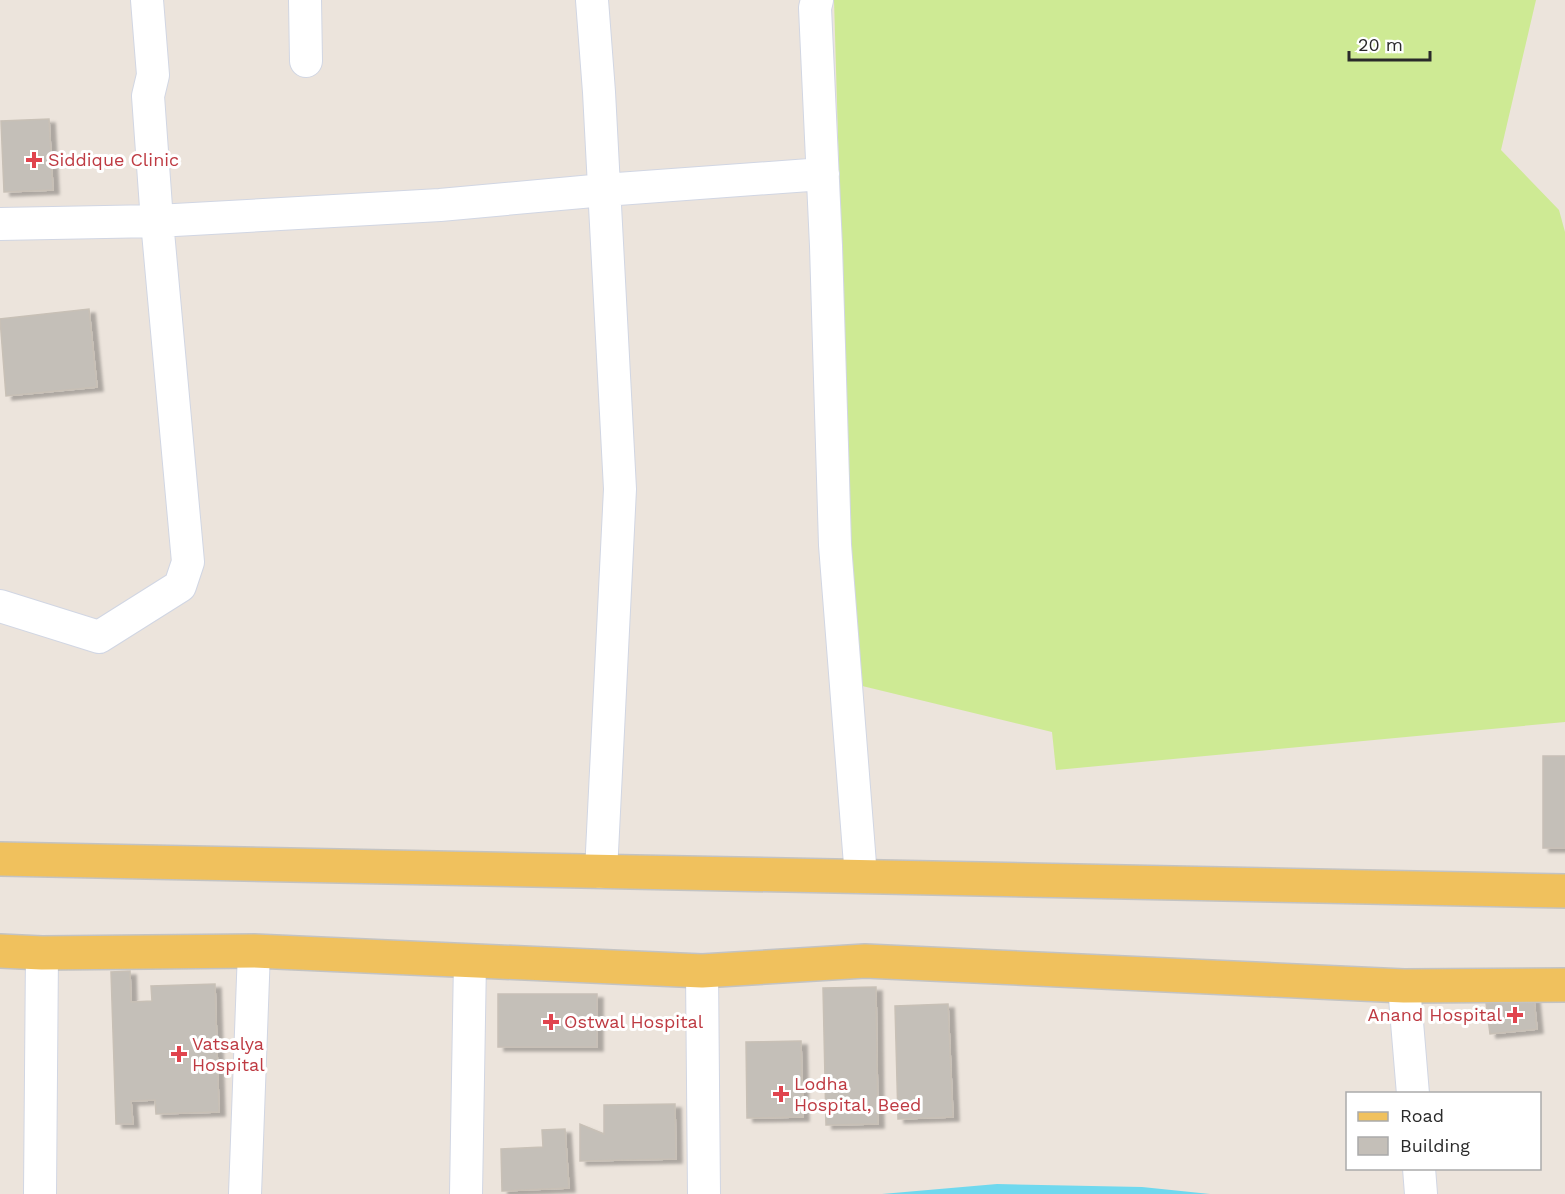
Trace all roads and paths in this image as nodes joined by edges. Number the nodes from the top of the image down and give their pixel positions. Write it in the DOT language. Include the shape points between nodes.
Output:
graph roads {
  1 [pos="147,0"];
  2 [pos="305,0"];
  3 [pos="592,0"];
  4 [pos="817,0"];
  5 [pos="306,62"];
  6 [pos="823,174"];
  7 [pos="604,190"];
  8 [pos="157,221"];
  9 [pos="0,224"];
  10 [pos="0,606"];
  11 [pos="0,859"];
  12 [pos="601,872"];
  13 [pos="861,877"];
  14 [pos="1565,891"];
  15 [pos="0,951"];
  16 [pos="254,951"];
  17 [pos="42,953"];
  18 [pos="471,961"];
  19 [pos="702,971"];
  20 [pos="1565,985"];
  21 [pos="1404,986"];
  22 [pos="1413,1092"];
  23 [pos="1419,1170"];
  24 [pos="40,1194"];
  25 [pos="245,1194"];
  26 [pos="466,1194"];
  27 [pos="704,1194"];
  28 [pos="1421,1194"];
  1 -- 8 [label="street" via="153,75 148,96"];
  2 -- 5 [label="street"];
  3 -- 7 [label="street"];
  4 -- 6 [label="street"];
  6 -- 7 [label="street"];
  6 -- 13 [label="street" via="835,545"];
  7 -- 8 [label="street" via="440,205"];
  7 -- 12 [label="street" via="620,489"];
  8 -- 9 [label="street"];
  8 -- 10 [label="street" via="188,562 180,585 99,637"];
  11 -- 12 [label="main road"];
  12 -- 13 [label="main road"];
  13 -- 14 [label="main road"];
  15 -- 17 [label="main road"];
  16 -- 17 [label="main road"];
  16 -- 18 [label="main road"];
  16 -- 25 [label="street"];
  17 -- 24 [label="street"];
  18 -- 19 [label="main road"];
  18 -- 26 [label="street"];
  19 -- 21 [label="main road" via="865,961"];
  19 -- 27 [label="street"];
  20 -- 21 [label="main road"];
  21 -- 22 [label="street"];
  23 -- 28 [label="street"];
}
